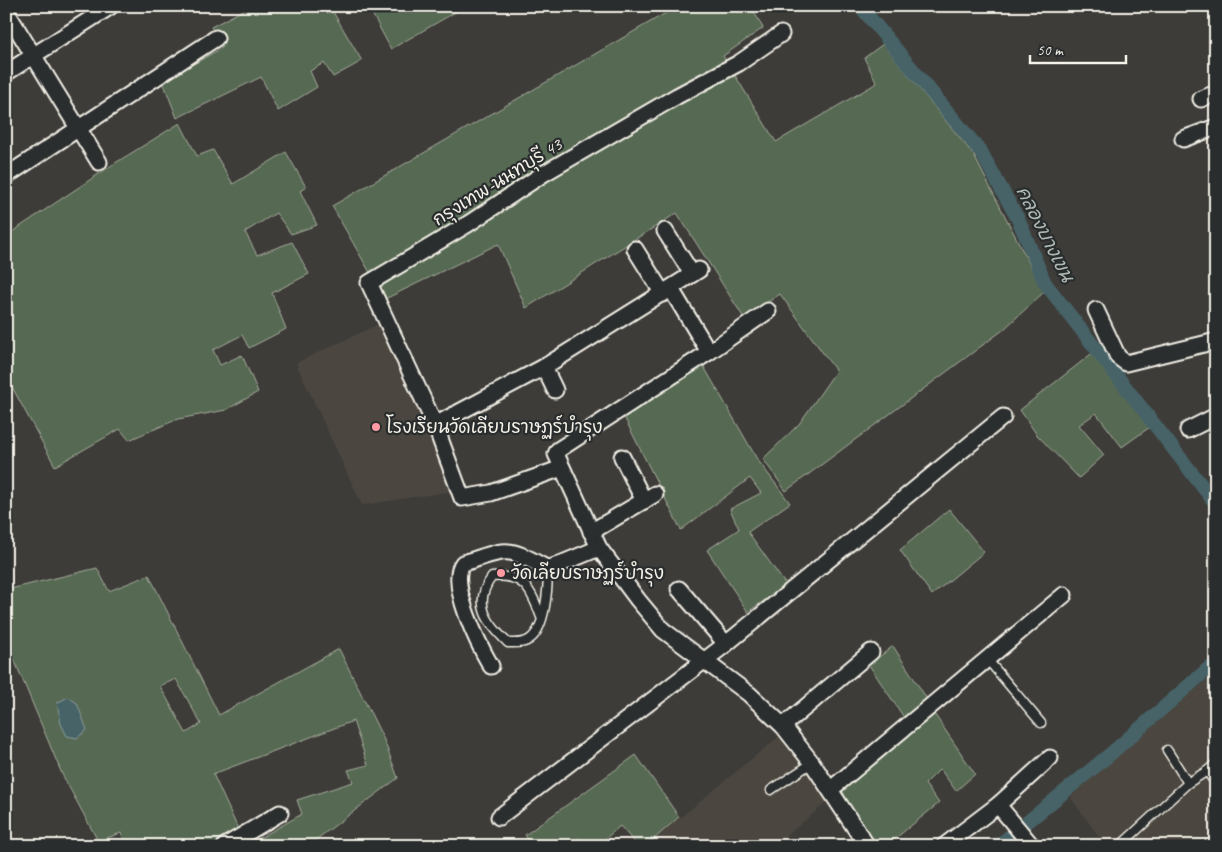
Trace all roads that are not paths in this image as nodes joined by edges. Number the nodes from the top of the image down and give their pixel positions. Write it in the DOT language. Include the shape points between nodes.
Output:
graph roads {
  1 [pos="111,6"];
  2 [pos="6,11"];
  3 [pos="781,34"];
  4 [pos="216,38"];
  5 [pos="34,55"];
  6 [pos="6,73"];
  7 [pos="1216,93"];
  8 [pos="1201,98"];
  9 [pos="1216,127"];
  10 [pos="78,128"];
  11 [pos="1183,138"];
  12 [pos="99,162"];
  13 [pos="6,176"];
  14 [pos="665,231"];
  15 [pos="636,249"];
  16 [pos="667,291"];
  17 [pos="1096,310"];
  18 [pos="768,311"];
  19 [pos="1216,341"];
  20 [pos="709,352"];
  21 [pos="544,367"];
  22 [pos="555,390"];
  23 [pos="1216,416"];
  24 [pos="1003,417"];
  25 [pos="435,425"];
  26 [pos="1188,430"];
  27 [pos="622,457"];
  28 [pos="562,468"];
  29 [pos="591,532"];
  30 [pos="599,548"];
  31 [pos="548,568"];
  32 [pos="679,589"];
  33 [pos="1064,595"];
  34 [pos="541,616"];
  35 [pos="726,644"];
  36 [pos="871,652"];
  37 [pos="987,659"];
  38 [pos="704,661"];
  39 [pos="491,666"];
  40 [pos="1041,723"];
  41 [pos="782,726"];
  42 [pos="1167,750"];
  43 [pos="1050,758"];
  44 [pos="812,763"];
  45 [pos="1216,763"];
  46 [pos="1207,771"];
  47 [pos="1188,783"];
  48 [pos="1216,784"];
  49 [pos="771,790"];
  50 [pos="830,790"];
  51 [pos="998,805"];
  52 [pos="280,813"];
  53 [pos="499,817"];
  54 [pos="1123,843"];
  55 [pos="225,846"];
  56 [pos="867,846"];
  57 [pos="944,846"];
  58 [pos="1032,846"];
  1 -- 5 [label="street"];
  2 -- 5 [label="street"];
  3 -- 25 [label="street, กรุงเทพ-นนทบุรี 43" via="739,63 542,174 468,224 369,283"];
  4 -- 10 [label="street"];
  5 -- 6 [label="street"];
  5 -- 10 [label="street"];
  7 -- 8 [label="street"];
  9 -- 11 [label="street"];
  10 -- 12 [label="street"];
  10 -- 13 [label="street"];
  14 -- 16 [label="street" via="695,272"];
  15 -- 16 [label="street"];
  16 -- 20 [label="street"];
  16 -- 21 [label="street"];
  17 -- 19 [label="street" via="1118,357 1126,363"];
  18 -- 20 [label="street"];
  20 -- 28 [label="street" via="558,450 556,454"];
  21 -- 22 [label="street"];
  21 -- 25 [label="street"];
  23 -- 26 [label="street"];
  24 -- 35 [label="street"];
  25 -- 28 [label="street" via="462,498 491,494"];
  27 -- 29 [label="street" via="649,498"];
  28 -- 29 [label="street"];
  29 -- 30 [label="street"];
  30 -- 31 [label="street"];
  30 -- 38 [label="street" via="663,630"];
  31 -- 34 [label="lane" via="547,595"];
  31 -- 39 [label="street" via="505,550 463,563 460,567 459,582 469,620"];
  32 -- 35 [label="street"];
  33 -- 37 [label="street"];
  34 -- 34 [label="lane" via="537,632 531,639 508,643 486,618 484,587 492,576 515,578 532,592"];
  35 -- 38 [label="street"];
  36 -- 41 [label="street"];
  37 -- 40 [label="lane"];
  37 -- 50 [label="street"];
  38 -- 41 [label="street" via="749,694"];
  38 -- 53 [label="street"];
  41 -- 44 [label="street"];
  42 -- 47 [label="lane"];
  43 -- 51 [label="street"];
  44 -- 49 [label="lane"];
  44 -- 50 [label="street"];
  45 -- 46 [label="lane"];
  46 -- 47 [label="lane"];
  46 -- 48 [label="lane"];
  47 -- 54 [label="lane"];
  50 -- 56 [label="street"];
  51 -- 57 [label="street"];
  51 -- 58 [label="street"];
  52 -- 55 [label="street"];
}
